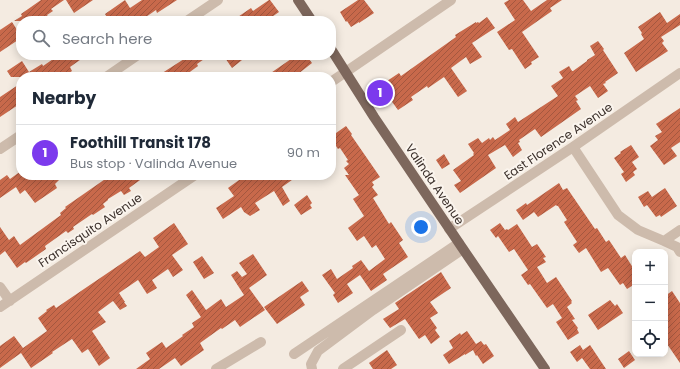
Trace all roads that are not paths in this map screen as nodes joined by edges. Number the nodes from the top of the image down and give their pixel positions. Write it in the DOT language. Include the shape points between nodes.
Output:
graph roads {
  1 [pos="218,0"];
  2 [pos="298,0"];
  3 [pos="451,0"];
  4 [pos="195,16"];
  5 [pos="309,16"];
  6 [pos="336,57"];
  7 [pos="131,60"];
  8 [pos="113,72"];
  9 [pos="346,72"];
  10 [pos="680,73"];
  11 [pos="336,79"];
  12 [pos="16,138"];
  13 [pos="573,147"];
  14 [pos="0,149"];
  15 [pos="188,180"];
  16 [pos="449,229"];
  17 [pos="680,230"];
  18 [pos="664,240"];
  19 [pos="461,246"];
  20 [pos="680,252"];
  21 [pos="0,287"];
  22 [pos="10,301"];
  23 [pos="0,307"];
  24 [pos="401,330"];
  25 [pos="260,342"];
  26 [pos="294,354"];
  27 [pos="216,369"];
  28 [pos="312,369"];
  29 [pos="343,369"];
  30 [pos="545,369"];
  1 -- 4 [label="street"];
  2 -- 5 [label="main road"];
  3 -- 9 [label="street"];
  6 -- 9 [label="main road, Valinda Avenue"];
  7 -- 8 [label="street"];
  9 -- 11 [label="street"];
  9 -- 16 [label="main road, Valinda Avenue"];
  10 -- 13 [label="street, East Florence Avenue"];
  12 -- 14 [label="street"];
  13 -- 16 [label="street, East Florence Avenue"];
  13 -- 18 [label="street" via="618,215 638,230"];
  15 -- 22 [label="street, Francisquito Avenue"];
  16 -- 19 [label="main road, Valinda Avenue"];
  17 -- 18 [label="street"];
  18 -- 20 [label="street" via="677,247"];
  19 -- 26 [label="street"];
  19 -- 28 [label="street" via="318,351 311,364"];
  19 -- 30 [label="main road, Valinda Avenue"];
  21 -- 22 [label="street"];
  22 -- 23 [label="street, Francisquito Avenue"];
  24 -- 29 [label="street"];
  25 -- 27 [label="street"];
}
